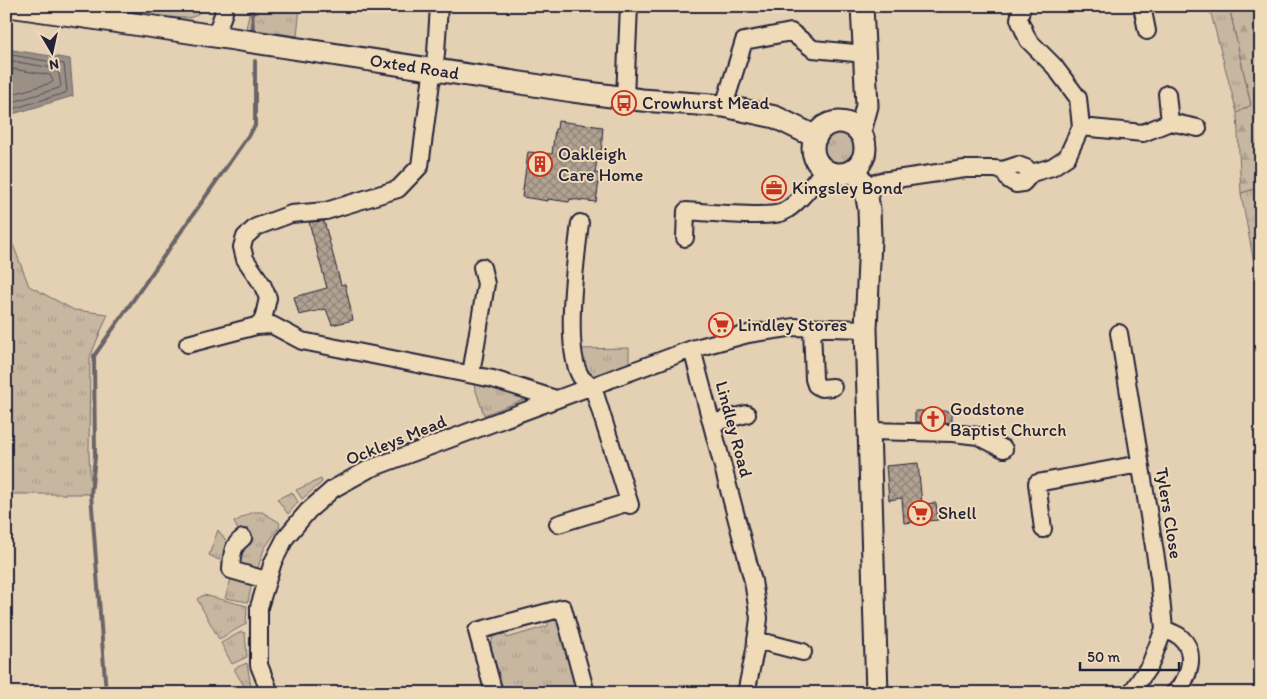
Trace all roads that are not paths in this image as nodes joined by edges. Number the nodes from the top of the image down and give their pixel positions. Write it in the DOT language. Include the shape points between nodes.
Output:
graph roads {
  1 [pos="9,6"];
  2 [pos="222,6"];
  3 [pos="439,6"];
  4 [pos="629,6"];
  5 [pos="862,6"];
  6 [pos="1022,6"];
  7 [pos="1142,6"];
  8 [pos="1148,31"];
  9 [pos="215,37"];
  10 [pos="865,54"];
  11 [pos="434,71"];
  12 [pos="866,90"];
  13 [pos="1167,94"];
  14 [pos="625,97"];
  15 [pos="724,106"];
  16 [pos="840,122"];
  17 [pos="1170,122"];
  18 [pos="1081,128"];
  19 [pos="1198,128"];
  20 [pos="860,132"];
  21 [pos="816,137"];
  22 [pos="824,170"];
  23 [pos="860,178"];
  24 [pos="580,223"];
  25 [pos="686,238"];
  26 [pos="482,268"];
  27 [pos="256,326"];
  28 [pos="812,328"];
  29 [pos="866,329"];
  30 [pos="1119,333"];
  31 [pos="188,344"];
  32 [pos="692,349"];
  33 [pos="471,374"];
  34 [pos="593,387"];
  35 [pos="833,387"];
  36 [pos="556,399"];
  37 [pos="747,414"];
  38 [pos="712,423"];
  39 [pos="869,431"];
  40 [pos="1004,449"];
  41 [pos="1140,464"];
  42 [pos="558,524"];
  43 [pos="1043,529"];
  44 [pos="243,538"];
  45 [pos="266,580"];
  46 [pos="1164,629"];
  47 [pos="756,640"];
  48 [pos="803,652"];
  49 [pos="1183,691"];
  50 [pos="270,693"];
  51 [pos="494,693"];
  52 [pos="586,693"];
  53 [pos="746,693"];
  54 [pos="877,693"];
  55 [pos="1131,693"];
  1 -- 9 [label="main road, Oxted Road"];
  2 -- 9 [label="street" via="224,12"];
  3 -- 11 [label="street"];
  4 -- 14 [label="street"];
  5 -- 10 [label="main road"];
  6 -- 18 [label="street" via="1019,20 1028,40 1054,66 1078,98"];
  7 -- 8 [label="street"];
  9 -- 11 [label="main road, Oxted Road"];
  10 -- 12 [label="main road"];
  10 -- 15 [label="street" via="813,49 791,32 744,41"];
  11 -- 14 [label="main road, Oxted Road"];
  11 -- 27 [label="street" via="420,166 398,189 326,211 291,214 256,227 245,237 242,247 245,259 268,298 263,320"];
  12 -- 16 [label="main road"];
  12 -- 20 [label="main road" via="867,106"];
  13 -- 17 [label="street"];
  14 -- 15 [label="main road, Oxted Road"];
  15 -- 21 [label="main road, Oxted Road" via="775,117"];
  16 -- 20 [label="main road"];
  16 -- 21 [label="main road" via="828,125"];
  17 -- 18 [label="street" via="1144,133"];
  17 -- 19 [label="street"];
  18 -- 23 [label="street" via="1067,157 1052,167 1032,173 1023,183 1016,184 1003,170 994,169 965,169 882,181"];
  20 -- 23 [label="main road" via="865,150"];
  21 -- 22 [label="main road" via="814,154"];
  22 -- 23 [label="main road"];
  22 -- 25 [label="street" via="783,212 764,215 686,211"];
  23 -- 29 [label="main road" via="868,209 870,240"];
  24 -- 34 [label="street" via="574,281 573,349 581,377"];
  26 -- 33 [label="street" via="486,284"];
  27 -- 31 [label="street"];
  27 -- 33 [label="street" via="272,325 302,341"];
  28 -- 29 [label="street"];
  28 -- 32 [label="street" via="795,327 748,334"];
  28 -- 35 [label="street" via="816,384 821,388"];
  29 -- 39 [label="main road"];
  30 -- 41 [label="street, Tylers Close"];
  32 -- 34 [label="street, Ockleys Mead"];
  32 -- 38 [label="street, Lindley Road"];
  33 -- 36 [label="street"];
  34 -- 36 [label="street, Ockleys Mead"];
  34 -- 42 [label="street" via="629,504"];
  36 -- 45 [label="street, Ockleys Mead" via="369,469 332,489 286,537"];
  37 -- 38 [label="street"];
  38 -- 47 [label="street, Lindley Road" via="753,581 759,618"];
  39 -- 40 [label="street" via="978,436"];
  39 -- 54 [label="main road"];
  41 -- 43 [label="street" via="1036,482"];
  41 -- 46 [label="street, Tylers Close" via="1159,577"];
  44 -- 45 [label="street" via="232,550 227,576"];
  45 -- 50 [label="street, Ockleys Mead" via="259,607 258,665"];
  46 -- 49 [label="street" via="1179,636 1188,648 1190,668"];
  46 -- 55 [label="street, Tylers Close" via="1150,665"];
  47 -- 48 [label="street"];
  47 -- 53 [label="street, Lindley Road"];
  51 -- 52 [label="street" via="477,631 563,608"];
}
